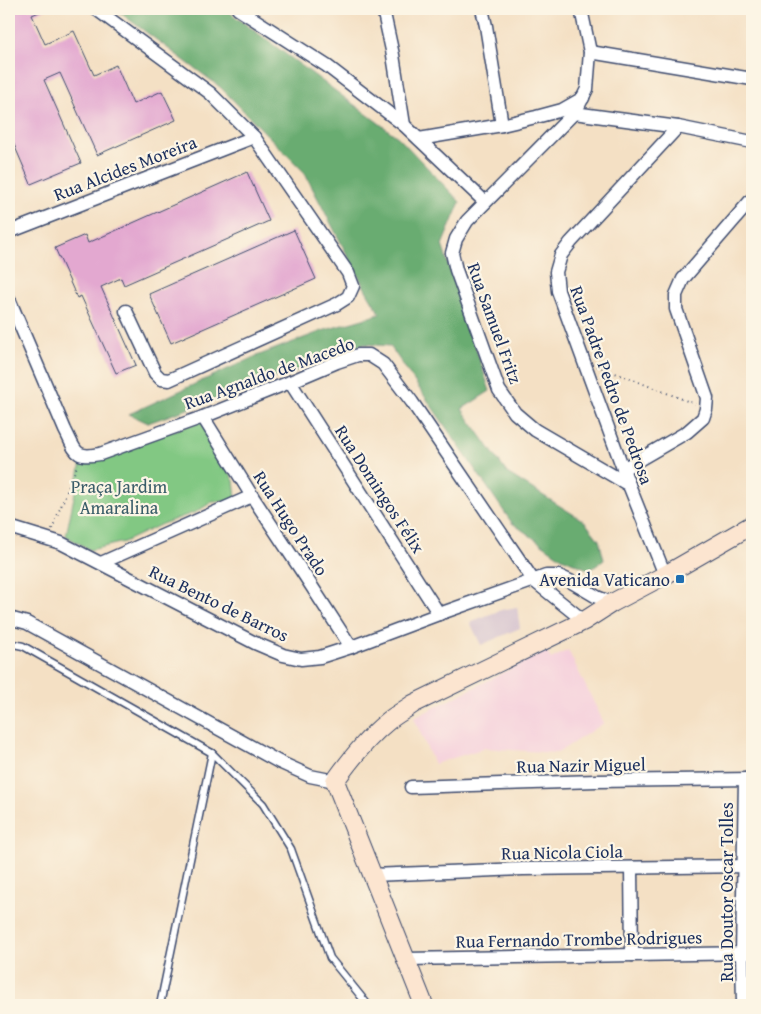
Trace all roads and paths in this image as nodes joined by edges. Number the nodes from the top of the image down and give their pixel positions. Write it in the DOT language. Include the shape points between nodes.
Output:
graph roads {
  1 [pos="96,9"];
  2 [pos="238,9"];
  3 [pos="383,9"];
  4 [pos="482,9"];
  5 [pos="581,9"];
  6 [pos="590,52"];
  7 [pos="752,79"];
  8 [pos="583,98"];
  9 [pos="574,113"];
  10 [pos="404,125"];
  11 [pos="502,125"];
  12 [pos="678,127"];
  13 [pos="254,137"];
  14 [pos="419,139"];
  15 [pos="752,142"];
  16 [pos="752,199"];
  17 [pos="485,202"];
  18 [pos="9,232"];
  19 [pos="9,299"];
  20 [pos="126,311"];
  21 [pos="584,360"];
  22 [pos="290,382"];
  23 [pos="706,409"];
  24 [pos="203,417"];
  25 [pos="81,456"];
  26 [pos="623,469"];
  27 [pos="629,485"];
  28 [pos="252,496"];
  29 [pos="9,526"];
  30 [pos="747,531"];
  31 [pos="48,538"];
  32 [pos="101,563"];
  33 [pos="665,575"];
  34 [pos="533,580"];
  35 [pos="612,603"];
  36 [pos="439,614"];
  37 [pos="9,618"];
  38 [pos="584,620"];
  39 [pos="9,643"];
  40 [pos="351,647"];
  41 [pos="212,753"];
  42 [pos="748,780"];
  43 [pos="335,781"];
  44 [pos="411,786"];
  45 [pos="748,866"];
  46 [pos="631,868"];
  47 [pos="372,875"];
  48 [pos="747,954"];
  49 [pos="632,955"];
  50 [pos="407,959"];
  51 [pos="160,1005"];
  52 [pos="368,1005"];
  53 [pos="424,1005"];
  54 [pos="743,1005"];
  1 -- 13 [label="street" via="210,93"];
  2 -- 10 [label="street" via="327,66"];
  3 -- 10 [label="street"];
  4 -- 11 [label="street"];
  5 -- 6 [label="street, Rua Samuel Fritz"];
  6 -- 7 [label="street"];
  6 -- 8 [label="street, Rua Samuel Fritz" via="587,90"];
  8 -- 9 [label="street, Rua Samuel Fritz"];
  8 -- 11 [label="street" via="562,110"];
  9 -- 12 [label="street"];
  9 -- 17 [label="street, Rua Samuel Fritz"];
  10 -- 14 [label="street"];
  11 -- 14 [label="street"];
  12 -- 15 [label="street"];
  12 -- 21 [label="street, Rua Padre Pedro de Pedrosa" via="562,255 556,272 558,292"];
  13 -- 18 [label="street, Rua Alcides Moreira"];
  13 -- 20 [label="street" via="348,273 353,286 348,297 169,380 161,379 155,373"];
  14 -- 17 [label="street"];
  16 -- 23 [label="street" via="683,279 676,295 676,309 707,398"];
  17 -- 27 [label="street, Rua Samuel Fritz" via="467,221 452,253 499,390 515,413 535,430"];
  19 -- 25 [label="street" via="65,430"];
  21 -- 23 [label="path"];
  21 -- 26 [label="street, Rua Padre Pedro de Pedrosa"];
  22 -- 24 [label="street, Rua Agnaldo de Macedo"];
  22 -- 34 [label="street, Rua Agnaldo de Macedo" via="358,355 369,355 383,364"];
  22 -- 36 [label="street, Rua Domingos Félix"];
  23 -- 26 [label="street" via="703,418 687,432"];
  24 -- 25 [label="street, Rua Agnaldo de Macedo" via="100,454"];
  24 -- 28 [label="street, Rua Hugo Prado"];
  25 -- 31 [label="path"];
  26 -- 27 [label="street, Rua Padre Pedro de Pedrosa"];
  27 -- 33 [label="street, Rua Padre Pedro de Pedrosa"];
  28 -- 32 [label="street"];
  28 -- 40 [label="street, Rua Hugo Prado"];
  29 -- 31 [label="street, Rua Bento de Barros"];
  30 -- 33 [label="street"];
  31 -- 32 [label="street, Rua Bento de Barros"];
  32 -- 40 [label="street, Rua Bento de Barros" via="283,655 301,659 320,657"];
  33 -- 35 [label="street"];
  34 -- 35 [label="street, Rua Bento de Barros" via="559,576"];
  34 -- 36 [label="street, Rua Bento de Barros"];
  34 -- 38 [label="street"];
  35 -- 38 [label="street"];
  36 -- 40 [label="street, Rua Bento de Barros"];
  37 -- 43 [label="street" via="27,623 279,762 310,776"];
  38 -- 43 [label="street" via="414,704 387,722 364,744"];
  39 -- 41 [label="lane" via="23,646"];
  41 -- 51 [label="lane"];
  41 -- 52 [label="lane" via="262,804 291,849 330,958"];
  42 -- 44 [label="street, Rua Nazir Miguel"];
  42 -- 45 [label="street, Rua Doutor Oscar Tolles"];
  43 -- 47 [label="street"];
  45 -- 46 [label="street, Rua Nicola Ciola"];
  45 -- 48 [label="street, Rua Doutor Oscar Tolles"];
  46 -- 47 [label="street, Rua Nicola Ciola"];
  46 -- 49 [label="street"];
  47 -- 50 [label="street"];
  48 -- 49 [label="street, Rua Fernando Trombe Rodrigues"];
  48 -- 54 [label="street, Rua Doutor Oscar Tolles"];
  49 -- 50 [label="street, Rua Fernando Trombe Rodrigues"];
  50 -- 53 [label="street"];
}
